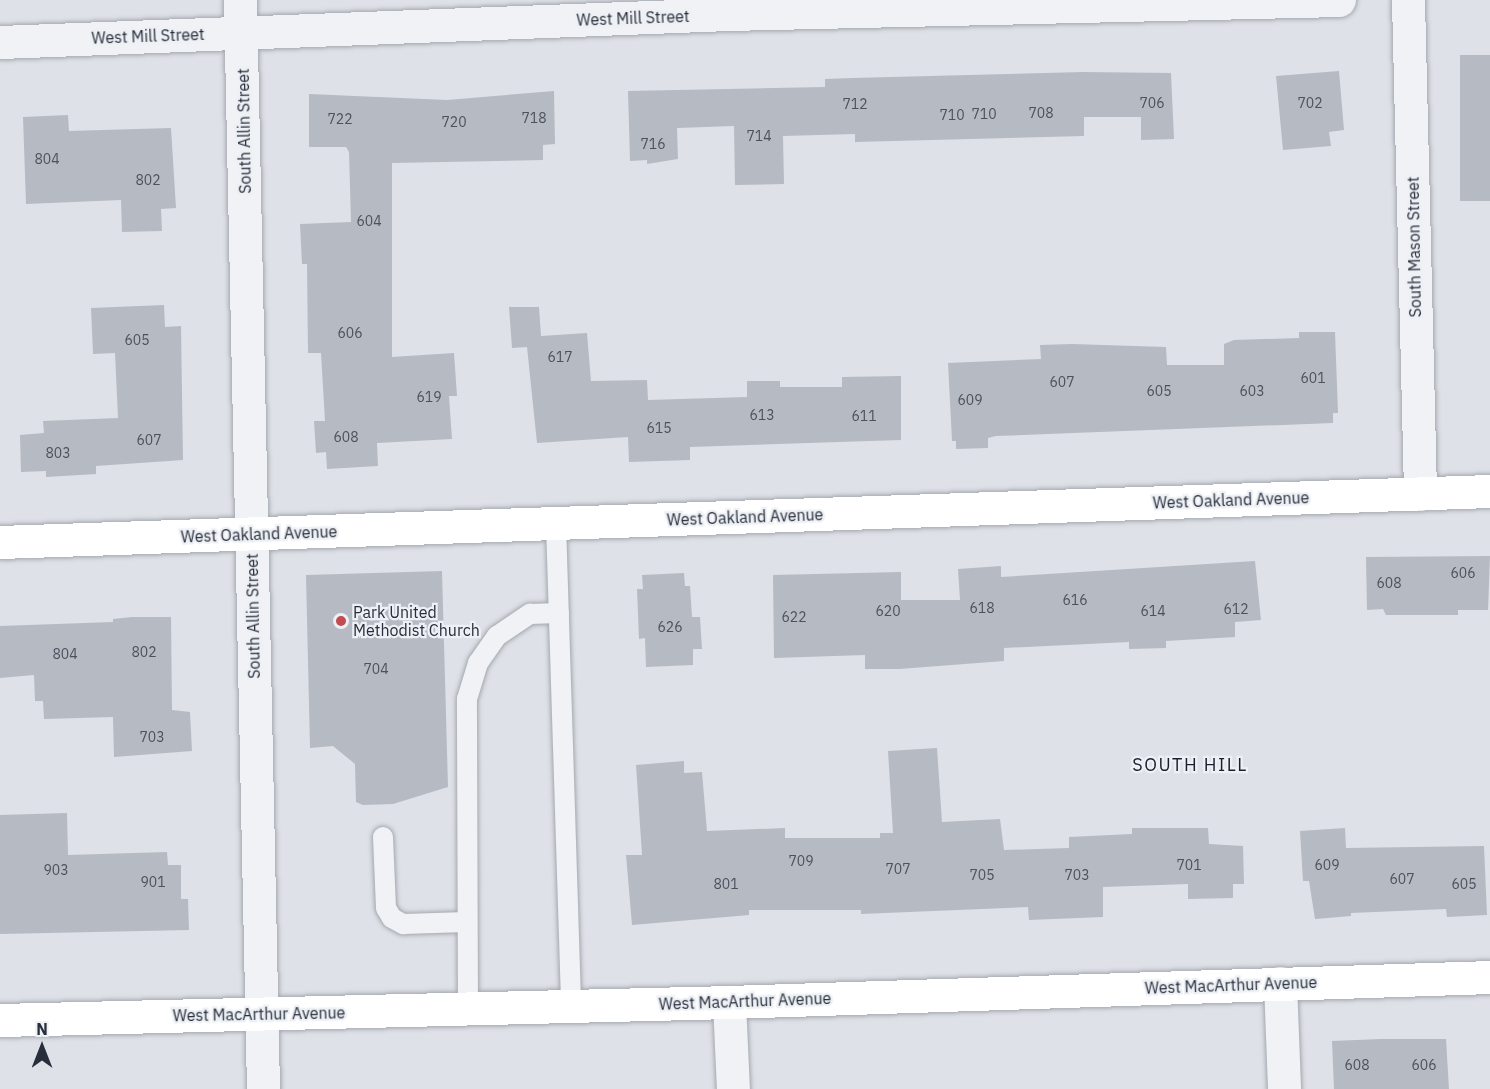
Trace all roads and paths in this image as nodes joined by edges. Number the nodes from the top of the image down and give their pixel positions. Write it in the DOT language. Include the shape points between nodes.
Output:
graph roads {
  1 [pos="240,0"];
  2 [pos="1339,0"];
  3 [pos="1408,0"];
  4 [pos="728,7"];
  5 [pos="241,33"];
  6 [pos="0,42"];
  7 [pos="1490,491"];
  8 [pos="1420,494"];
  9 [pos="556,524"];
  10 [pos="252,535"];
  11 [pos="0,542"];
  12 [pos="559,613"];
  13 [pos="383,837"];
  14 [pos="467,922"];
  15 [pos="1490,977"];
  16 [pos="1280,983"];
  17 [pos="729,1002"];
  18 [pos="571,1007"];
  19 [pos="468,1010"];
  20 [pos="261,1014"];
  21 [pos="0,1020"];
  22 [pos="263,1089"];
  23 [pos="733,1089"];
  24 [pos="1284,1089"];
  1 -- 5 [label="street, South Allin Street"];
  2 -- 4 [label="street, West Mill Street"];
  3 -- 8 [label="street, South Mason Street"];
  4 -- 5 [label="street, West Mill Street"];
  5 -- 6 [label="street, West Mill Street"];
  5 -- 10 [label="street, South Allin Street"];
  7 -- 8 [label="main road, West Oakland Avenue"];
  8 -- 9 [label="main road, West Oakland Avenue"];
  9 -- 10 [label="main road, West Oakland Avenue"];
  9 -- 12 [label="lane"];
  10 -- 11 [label="main road, West Oakland Avenue"];
  10 -- 20 [label="street, South Allin Street"];
  12 -- 14 [label="lane" via="530,614 513,624 485,649 472,678 467,699"];
  12 -- 18 [label="lane"];
  13 -- 14 [label="lane" via="386,908 392,918 403,924"];
  14 -- 19 [label="lane"];
  15 -- 16 [label="main road, West MacArthur Avenue"];
  16 -- 17 [label="main road, West MacArthur Avenue"];
  16 -- 24 [label="street"];
  17 -- 18 [label="main road, West MacArthur Avenue"];
  17 -- 23 [label="street"];
  18 -- 19 [label="main road, West MacArthur Avenue"];
  19 -- 20 [label="main road, West MacArthur Avenue"];
  20 -- 21 [label="main road, West MacArthur Avenue"];
  20 -- 22 [label="street, South Allin Street"];
}
